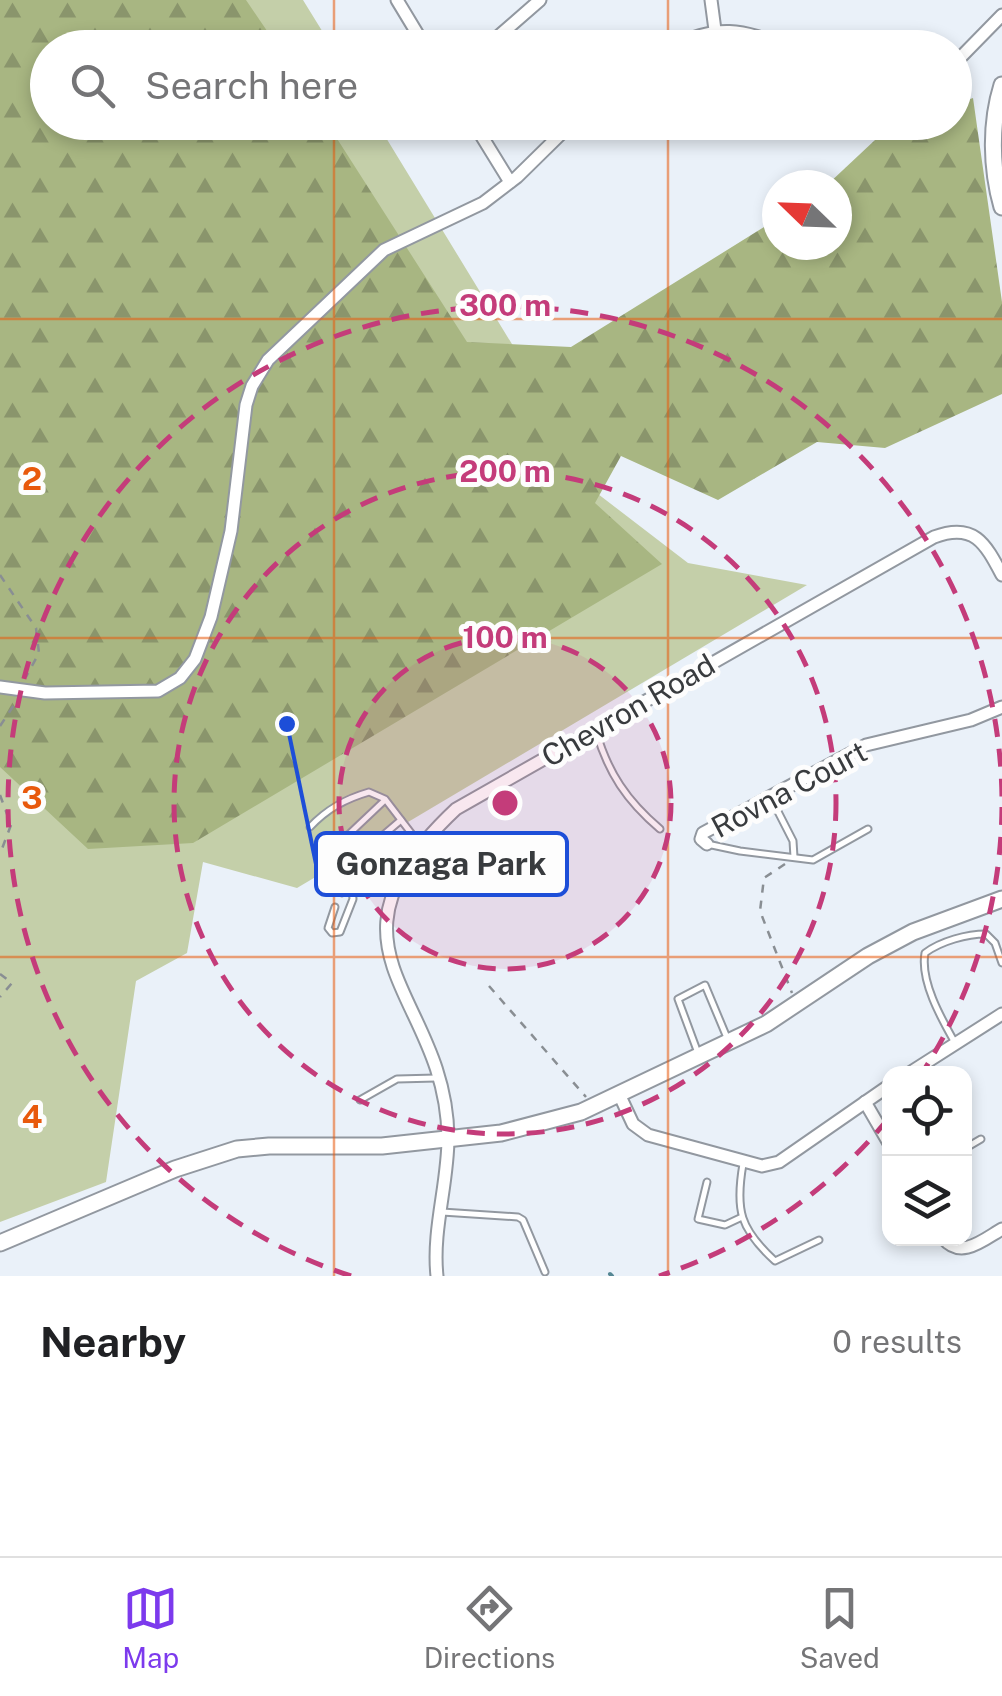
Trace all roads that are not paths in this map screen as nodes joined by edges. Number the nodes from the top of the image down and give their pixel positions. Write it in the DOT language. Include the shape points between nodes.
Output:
graph roads {
  1 [pos="397,0"];
  2 [pos="540,0"];
  3 [pos="711,0"];
  4 [pos="1002,15"];
  5 [pos="415,30"];
  6 [pos="506,30"];
  7 [pos="715,30"];
  8 [pos="972,46"];
  9 [pos="1002,86"];
  10 [pos="484,140"];
  11 [pos="554,140"];
  12 [pos="510,182"];
  13 [pos="1002,207"];
  14 [pos="1002,574"];
  15 [pos="0,687"];
  16 [pos="1002,706"];
  17 [pos="596,731"];
  18 [pos="770,796"];
  19 [pos="385,800"];
  20 [pos="400,820"];
  21 [pos="310,827"];
  22 [pos="660,829"];
  23 [pos="868,829"];
  24 [pos="347,836"];
  25 [pos="707,844"];
  26 [pos="421,846"];
  27 [pos="794,858"];
  28 [pos="352,876"];
  29 [pos="342,893"];
  30 [pos="1002,899"];
  31 [pos="335,907"];
  32 [pos="1002,962"];
  33 [pos="1002,1014"];
  34 [pos="729,1043"];
  35 [pos="956,1044"];
  36 [pos="700,1057"];
  37 [pos="921,1066"];
  38 [pos="439,1078"];
  39 [pos="882,1091"];
  40 [pos="619,1094"];
  41 [pos="360,1100"];
  42 [pos="865,1102"];
  43 [pos="882,1131"];
  44 [pos="448,1139"];
  45 [pos="981,1140"];
  46 [pos="972,1145"];
  47 [pos="743,1164"];
  48 [pos="706,1182"];
  49 [pos="439,1212"];
  50 [pos="742,1217"];
  51 [pos="1002,1229"];
  52 [pos="820,1240"];
  53 [pos="0,1243"];
  54 [pos="972,1245"];
  55 [pos="545,1272"];
  56 [pos="437,1276"];
  1 -- 5 [label="street"];
  2 -- 6 [label="street"];
  3 -- 7 [label="street"];
  4 -- 8 [label="street"];
  9 -- 13 [label="street" via="994,156"];
  10 -- 12 [label="street"];
  11 -- 12 [label="street"];
  12 -- 15 [label="street" via="483,203 384,250 268,360 246,405 211,617 180,678 158,691"];
  14 -- 17 [label="street, Chevron Road" via="979,539 945,533"];
  16 -- 18 [label="street, Rovna Court" via="866,745"];
  17 -- 22 [label="lane" via="626,797"];
  17 -- 26 [label="street, Chevron Road" via="456,809"];
  18 -- 25 [label="street, Rovna Court" via="702,833"];
  18 -- 27 [label="lane" via="793,840"];
  19 -- 20 [label="lane"];
  19 -- 21 [label="lane" via="368,792 350,797"];
  19 -- 24 [label="lane"];
  20 -- 26 [label="lane"];
  20 -- 28 [label="lane" via="367,849"];
  23 -- 27 [label="lane" via="814,860"];
  25 -- 27 [label="lane"];
  26 -- 38 [label="street, Chevron Road" via="390,902 386,945"];
  28 -- 29 [label="lane"];
  28 -- 31 [label="lane" via="349,910 340,932 332,933"];
  30 -- 34 [label="street" via="868,956"];
  32 -- 35 [label="lane" via="986,934 925,954 936,1004"];
  33 -- 35 [label="street"];
  34 -- 36 [label="street"];
  34 -- 36 [label="lane" via="704,985 678,998"];
  35 -- 37 [label="street"];
  36 -- 40 [label="street"];
  38 -- 41 [label="lane" via="398,1078"];
  38 -- 44 [label="street, Chevron Road"];
  39 -- 42 [label="street"];
  40 -- 44 [label="street" via="530,1127"];
  40 -- 47 [label="street" via="633,1124 648,1135"];
  42 -- 43 [label="street"];
  42 -- 47 [label="street" via="779,1162"];
  44 -- 49 [label="street, Chevron Road"];
  44 -- 53 [label="street" via="237,1150 174,1169"];
  45 -- 46 [label="lane"];
  47 -- 50 [label="lane" via="737,1198"];
  48 -- 50 [label="lane" via="698,1220 724,1225"];
  49 -- 55 [label="lane" via="518,1217"];
  49 -- 56 [label="street, Chevron Road"];
  50 -- 52 [label="lane" via="776,1262"];
  51 -- 54 [label="street"];
}
